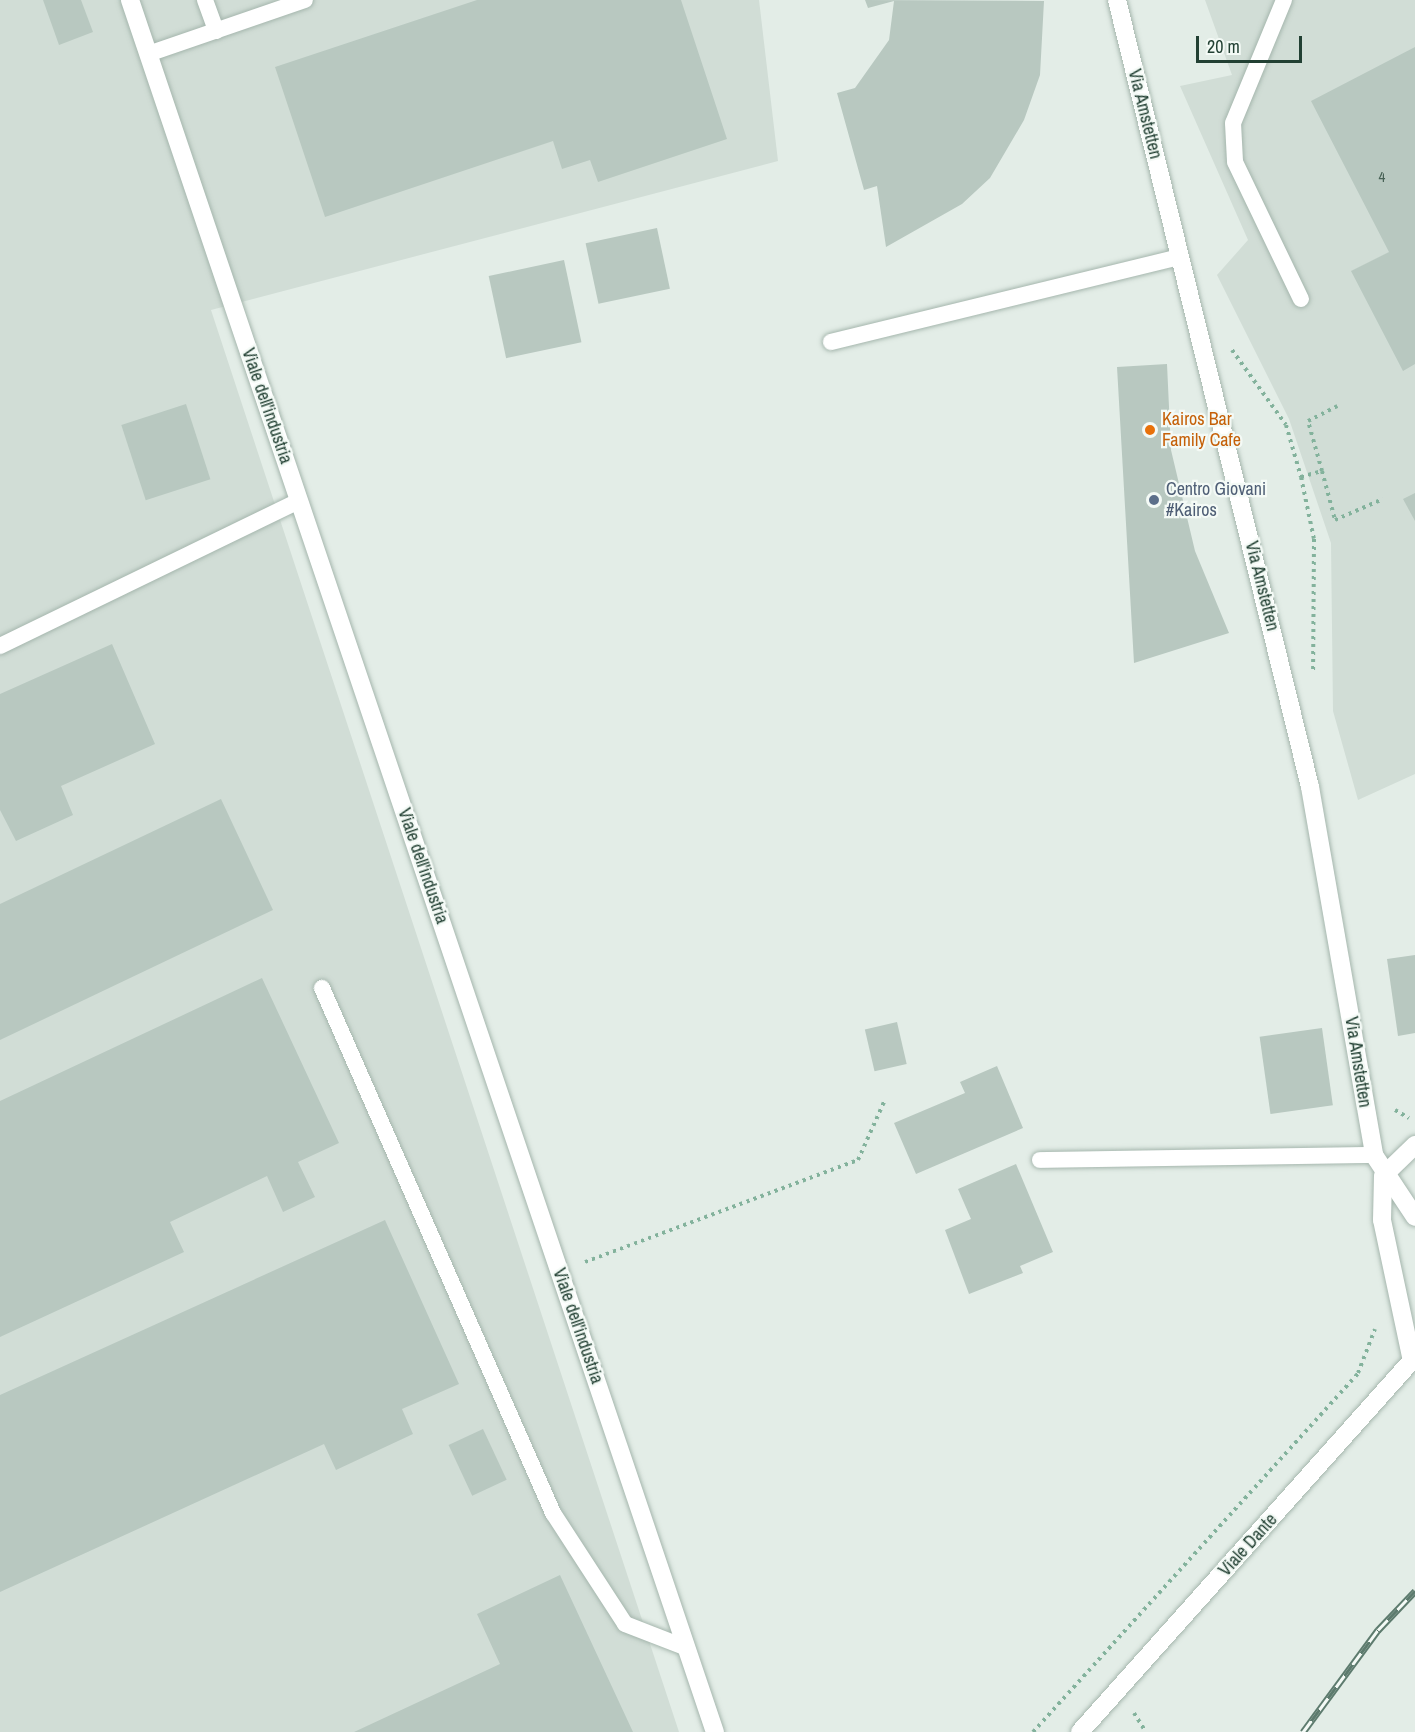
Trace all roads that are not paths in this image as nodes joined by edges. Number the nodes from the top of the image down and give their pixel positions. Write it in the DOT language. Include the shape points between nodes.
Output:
graph roads {
  1 [pos="130,0"];
  2 [pos="205,0"];
  3 [pos="305,0"];
  4 [pos="1117,0"];
  5 [pos="1284,0"];
  6 [pos="279,4"];
  7 [pos="216,31"];
  8 [pos="148,54"];
  9 [pos="1180,257"];
  10 [pos="1301,299"];
  11 [pos="831,342"];
  12 [pos="299,501"];
  13 [pos="0,646"];
  14 [pos="322,988"];
  15 [pos="1415,1145"];
  16 [pos="1374,1155"];
  17 [pos="1040,1160"];
  18 [pos="1383,1176"];
  19 [pos="1415,1217"];
  20 [pos="1414,1359"];
  21 [pos="687,1648"];
  22 [pos="715,1732"];
  23 [pos="1080,1732"];
  1 -- 8 [label="street, Viale dell'industria"];
  2 -- 7 [label="lane"];
  3 -- 6 [label="lane"];
  4 -- 9 [label="street, Via Amstetten"];
  5 -- 10 [label="lane" via="1233,123 1234,162"];
  6 -- 7 [label="lane"];
  7 -- 8 [label="lane"];
  8 -- 12 [label="street, Viale dell'industria"];
  9 -- 11 [label="lane"];
  9 -- 16 [label="street, Via Amstetten" via="1310,787"];
  12 -- 13 [label="lane"];
  12 -- 21 [label="street, Viale dell'industria"];
  14 -- 21 [label="lane" via="553,1513 625,1624"];
  15 -- 18 [label="street"];
  16 -- 17 [label="lane"];
  16 -- 18 [label="street, Via Amstetten"];
  18 -- 19 [label="street, Via Amstetten"];
  18 -- 20 [label="street, Via Amstetten" via="1382,1220"];
  20 -- 23 [label="street, Viale Dante"];
  21 -- 22 [label="street, Viale dell'industria"];
}
